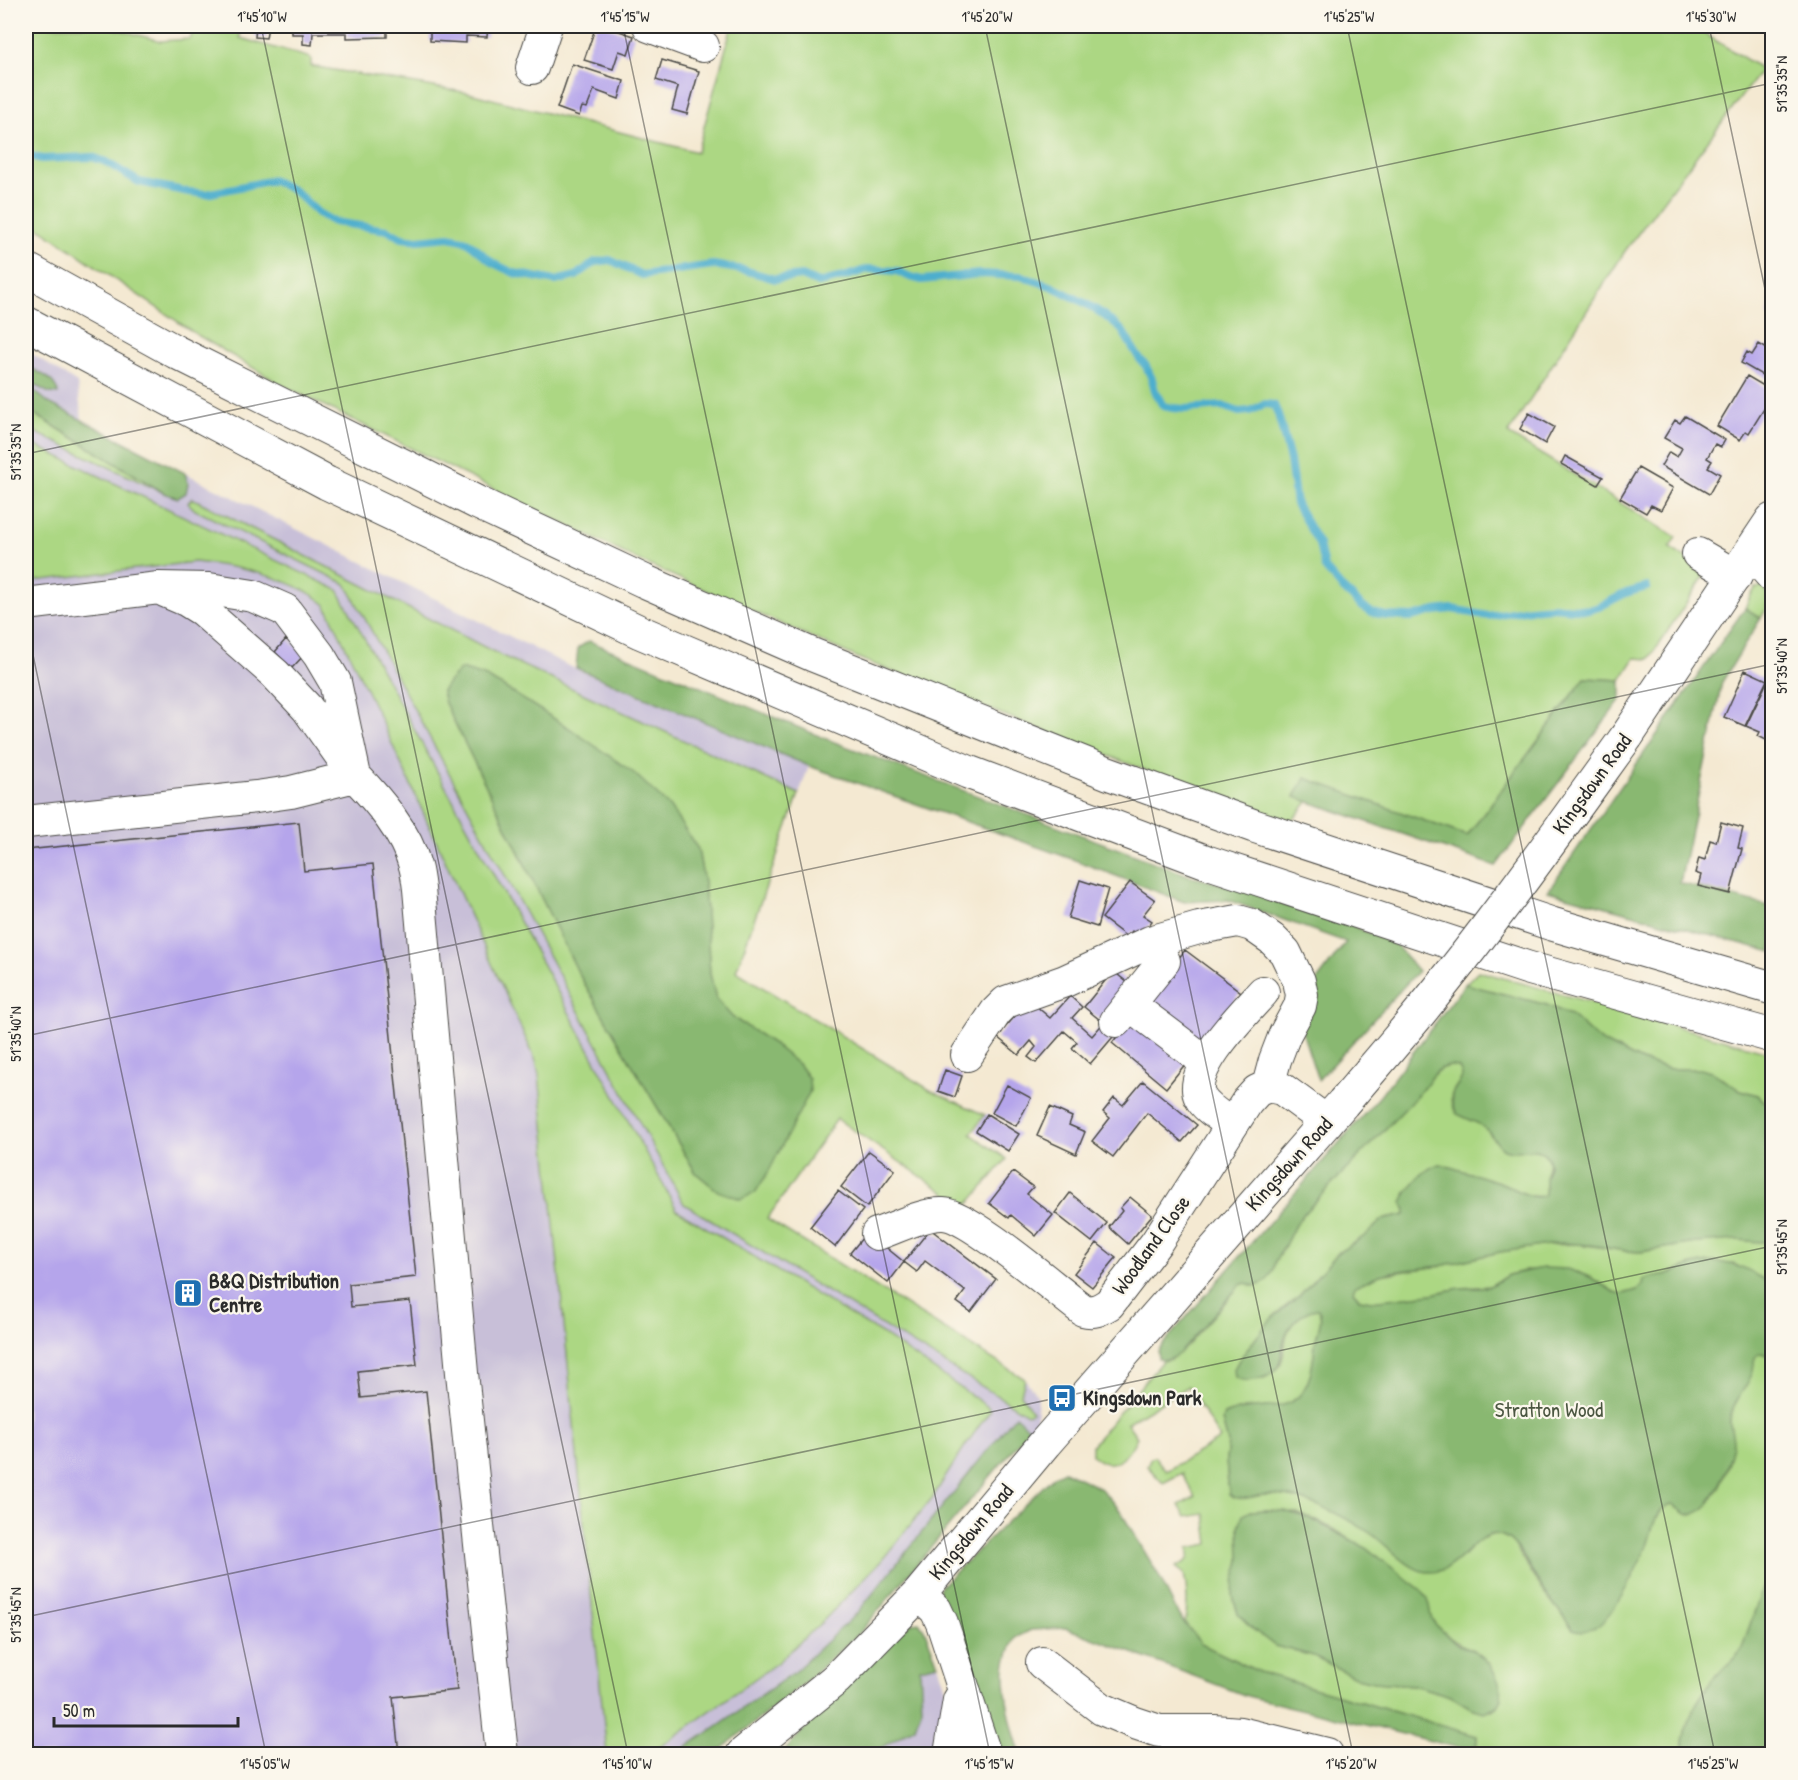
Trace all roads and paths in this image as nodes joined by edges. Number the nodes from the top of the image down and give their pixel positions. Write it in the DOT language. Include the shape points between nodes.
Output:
graph roads {
  1 [pos="546,26"];
  2 [pos="649,26"];
  3 [pos="703,46"];
  4 [pos="532,68"];
  5 [pos="26,269"];
  6 [pos="26,323"];
  7 [pos="1773,520"];
  8 [pos="1698,554"];
  9 [pos="1752,570"];
  10 [pos="159,588"];
  11 [pos="26,604"];
  12 [pos="355,776"];
  13 [pos="26,822"];
  14 [pos="1164,961"];
  15 [pos="1773,988"];
  16 [pos="1263,992"];
  17 [pos="1773,1036"];
  18 [pos="967,1054"];
  19 [pos="1206,1062"];
  20 [pos="1268,1086"];
  21 [pos="1335,1112"];
  22 [pos="1232,1125"];
  23 [pos="877,1234"];
  24 [pos="920,1594"];
  25 [pos="1042,1663"];
  26 [pos="965,1692"];
  27 [pos="1153,1742"];
  28 [pos="502,1755"];
  29 [pos="743,1755"];
  30 [pos="950,1755"];
  31 [pos="985,1755"];
  32 [pos="1327,1755"];
  1 -- 4 [label="street"];
  2 -- 3 [label="street"];
  5 -- 15 [label="main road" via="176,352 478,503 813,655 1108,773 1254,826 1552,924"];
  6 -- 17 [label="main road" via="381,509 640,632 968,772 1208,862 1516,964"];
  7 -- 9 [label="main road, Kingsdown Road"];
  8 -- 9 [label="street"];
  9 -- 21 [label="main road, Kingsdown Road, bridge" via="1531,869 1417,1016"];
  10 -- 11 [label="street"];
  10 -- 12 [label="street" via="202,610 275,674 308,708"];
  10 -- 12 [label="street" via="209,589 253,596 285,610 320,655 334,682"];
  12 -- 13 [label="street" via="256,797"];
  12 -- 28 [label="street" via="398,830 415,864 419,889 462,1373"];
  14 -- 19 [label="street" via="1123,1014"];
  16 -- 19 [label="street"];
  18 -- 20 [label="street" via="1006,1002 1065,981 1150,942 1238,921 1252,925 1285,952 1302,995"];
  19 -- 22 [label="street" via="1198,1081 1200,1096"];
  20 -- 21 [label="street"];
  20 -- 22 [label="street, Woodland Close" via="1257,1091"];
  21 -- 24 [label="main road, Kingsdown Road" via="1045,1443"];
  22 -- 23 [label="street, Woodland Close" via="1156,1243 1108,1304 1098,1311 1083,1311 988,1236 945,1214 930,1215"];
  24 -- 26 [label="street" via="936,1610 942,1623"];
  24 -- 29 [label="main road, Kingsdown Road" via="836,1679"];
  25 -- 27 [label="street" via="1102,1709 1135,1724"];
  26 -- 30 [label="street" via="959,1701"];
  26 -- 31 [label="street"];
  27 -- 32 [label="street" via="1159,1731 1240,1732"];
}
